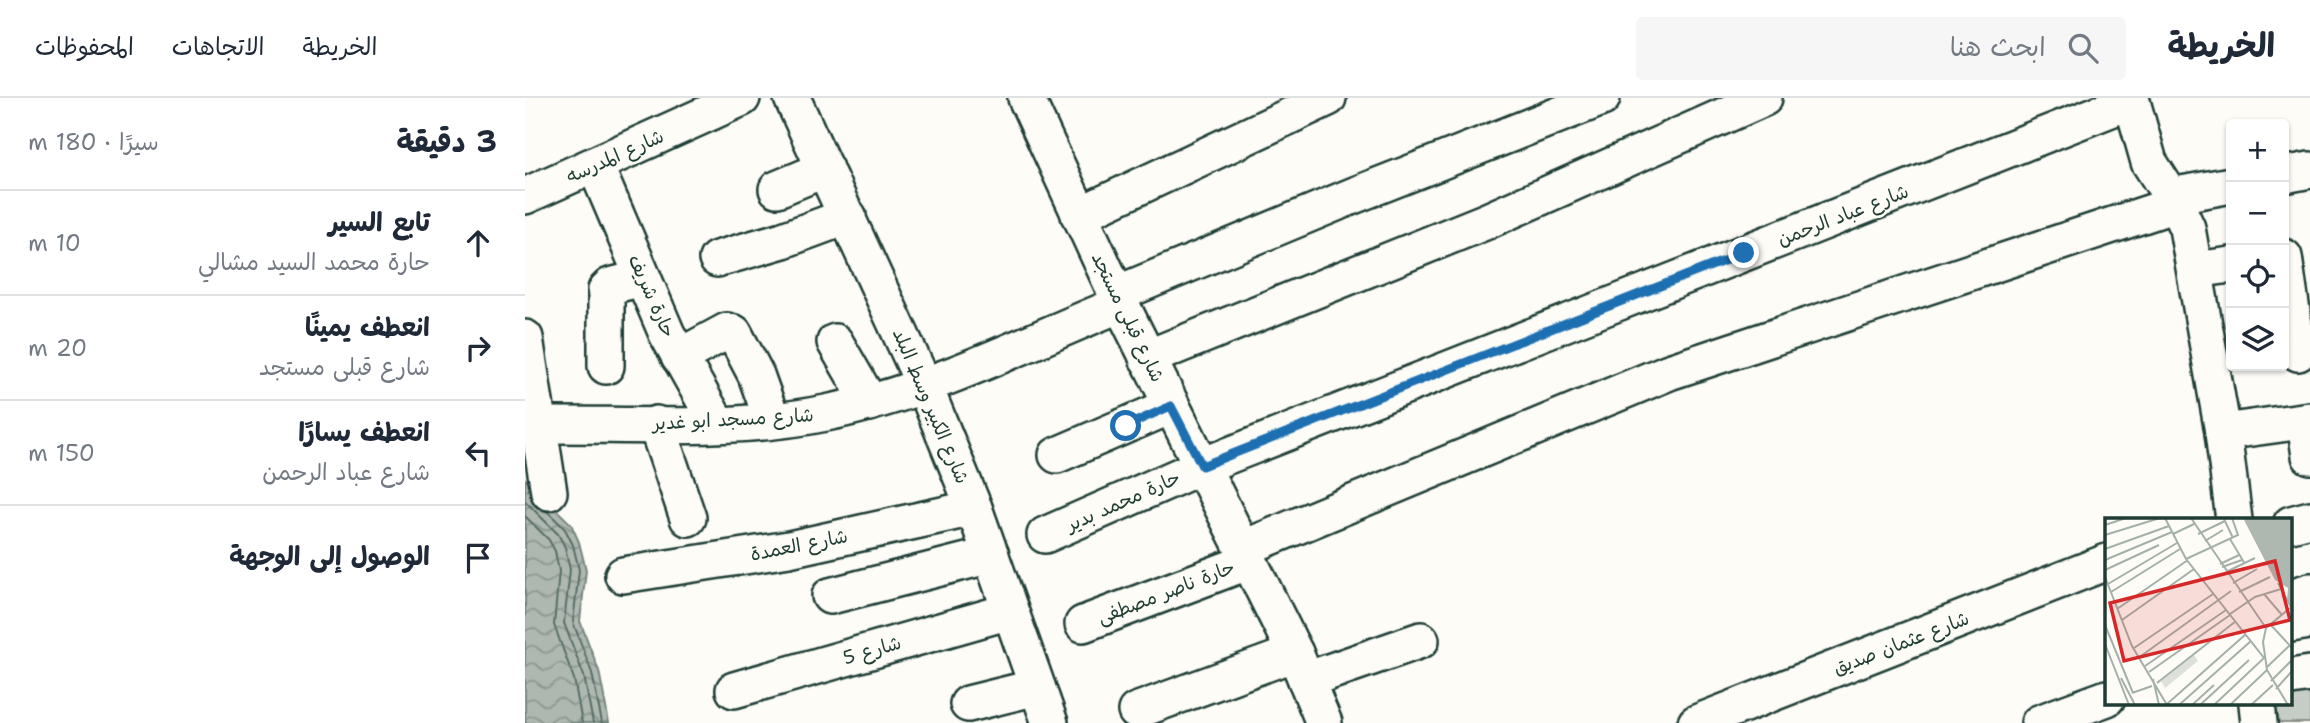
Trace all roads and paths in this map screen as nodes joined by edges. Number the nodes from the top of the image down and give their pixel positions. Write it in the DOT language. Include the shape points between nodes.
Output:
graph roads {
  1 [pos="741,98"];
  2 [pos="792,98"];
  3 [pos="1026,98"];
  4 [pos="1328,98"];
  5 [pos="1602,98"];
  6 [pos="1764,98"];
  7 [pos="2131,100"];
  8 [pos="595,165"];
  9 [pos="825,169"];
  10 [pos="2310,170"];
  11 [pos="2289,174"];
  12 [pos="2226,186"];
  13 [pos="777,189"];
  14 [pos="525,196"];
  15 [pos="2173,200"];
  16 [pos="1079,215"];
  17 [pos="849,216"];
  18 [pos="2310,253"];
  19 [pos="2289,256"];
  20 [pos="717,259"];
  21 [pos="2226,266"];
  22 [pos="2195,270"];
  23 [pos="643,278"];
  24 [pos="2289,294"];
  25 [pos="1119,299"];
  26 [pos="525,338"];
  27 [pos="835,342"];
  28 [pos="2297,353"];
  29 [pos="679,357"];
  30 [pos="1147,358"];
  31 [pos="2222,364"];
  32 [pos="606,366"];
  33 [pos="924,385"];
  34 [pos="870,403"];
  35 [pos="1171,406"];
  36 [pos="772,421"];
  37 [pos="2307,421"];
  38 [pos="717,423"];
  39 [pos="656,424"];
  40 [pos="538,425"];
  41 [pos="2223,432"];
  42 [pos="1057,455"];
  43 [pos="2310,456"];
  44 [pos="1202,466"];
  45 [pos="549,492"];
  46 [pos="974,508"];
  47 [pos="688,518"];
  48 [pos="2227,518"];
  49 [pos="2310,519"];
  50 [pos="2293,523"];
  51 [pos="1045,535"];
  52 [pos="1247,554"];
  53 [pos="991,555"];
  54 [pos="2105,563"];
  55 [pos="623,575"];
  56 [pos="2310,592"];
  57 [pos="829,596"];
  58 [pos="2293,596"];
  59 [pos="1010,611"];
  60 [pos="1083,624"];
  61 [pos="1421,640"];
  62 [pos="1300,666"];
  63 [pos="1038,687"];
  64 [pos="734,690"];
  65 [pos="2105,699"];
  66 [pos="968,704"];
  67 [pos="1136,711"];
  68 [pos="1050,723"];
  69 [pos="1324,723"];
  70 [pos="1696,723"];
  71 [pos="2039,723"];
  1 -- 8 [label="street, شارع المدرسه"];
  2 -- 9 [label="street, شارع الكبير وسط البلد"];
  3 -- 16 [label="street, شارع قبلى مستجد"];
  4 -- 16 [label="street"];
  5 -- 25 [label="street" via="1355,195"];
  6 -- 30 [label="street" via="1487,220"];
  7 -- 15 [label="street" via="2145,155"];
  7 -- 44 [label="street, شارع عباد الرحمن"];
  8 -- 14 [label="street, شارع المدرسه"];
  8 -- 23 [label="street, حارة شريف"];
  9 -- 13 [label="street"];
  9 -- 17 [label="street, شارع الكبير وسط البلد"];
  10 -- 11 [label="street"];
  12 -- 15 [label="street, حارة ناصر مصطفى"];
  15 -- 22 [label="street" via="2187,228"];
  15 -- 52 [label="street, حارة ناصر مصطفى" via="1669,372"];
  16 -- 25 [label="street, شارع قبلى مستجد"];
  17 -- 20 [label="street"];
  17 -- 33 [label="street, شارع الكبير وسط البلد"];
  18 -- 19 [label="street"];
  21 -- 22 [label="street"];
  22 -- 31 [label="street"];
  23 -- 29 [label="street, حارة شريف"];
  23 -- 32 [label="street" via="606,290"];
  24 -- 28 [label="street"];
  25 -- 30 [label="street, شارع قبلى مستجد"];
  25 -- 33 [label="street"];
  26 -- 40 [label="street"];
  27 -- 34 [label="street"];
  29 -- 36 [label="street" via="727,331 734,333 756,374"];
  29 -- 38 [label="street, حارة شريف"];
  30 -- 35 [label="street, شارع قبلى مستجد"];
  31 -- 41 [label="street"];
  33 -- 34 [label="street, شارع مسجد ابو غدير"];
  33 -- 46 [label="street, شارع الكبير وسط البلد"];
  34 -- 36 [label="street, شارع مسجد ابو غدير"];
  35 -- 42 [label="street"];
  35 -- 44 [label="street, شارع قبلى مستجد"];
  36 -- 38 [label="street, شارع مسجد ابو غدير"];
  37 -- 41 [label="street"];
  37 -- 43 [label="street"];
  38 -- 39 [label="street, شارع مسجد ابو غدير"];
  39 -- 40 [label="street, شارع مسجد ابو غدير"];
  39 -- 47 [label="street"];
  40 -- 45 [label="street"];
  41 -- 48 [label="street"];
  44 -- 51 [label="street, حارة محمد بدير"];
  44 -- 52 [label="street, شارع قبلى مستجد"];
  46 -- 53 [label="street, شارع الكبير وسط البلد"];
  46 -- 55 [label="street, شارع العمدة" via="789,549"];
  49 -- 50 [label="street"];
  52 -- 60 [label="street, حارة ناصر مصطفى"];
  52 -- 62 [label="street, شارع قبلى مستجد"];
  53 -- 57 [label="street"];
  53 -- 59 [label="street, شارع الكبير وسط البلد"];
  54 -- 70 [label="street, شارع عثمان صديق"];
  56 -- 58 [label="street"];
  59 -- 63 [label="street, شارع الكبير وسط البلد"];
  59 -- 64 [label="street, شارع 5"];
  61 -- 62 [label="street"];
  62 -- 67 [label="street"];
  62 -- 69 [label="street, شارع قبلى مستجد"];
  63 -- 66 [label="street"];
  63 -- 68 [label="street, شارع الكبير وسط البلد"];
  65 -- 71 [label="street"];
}
